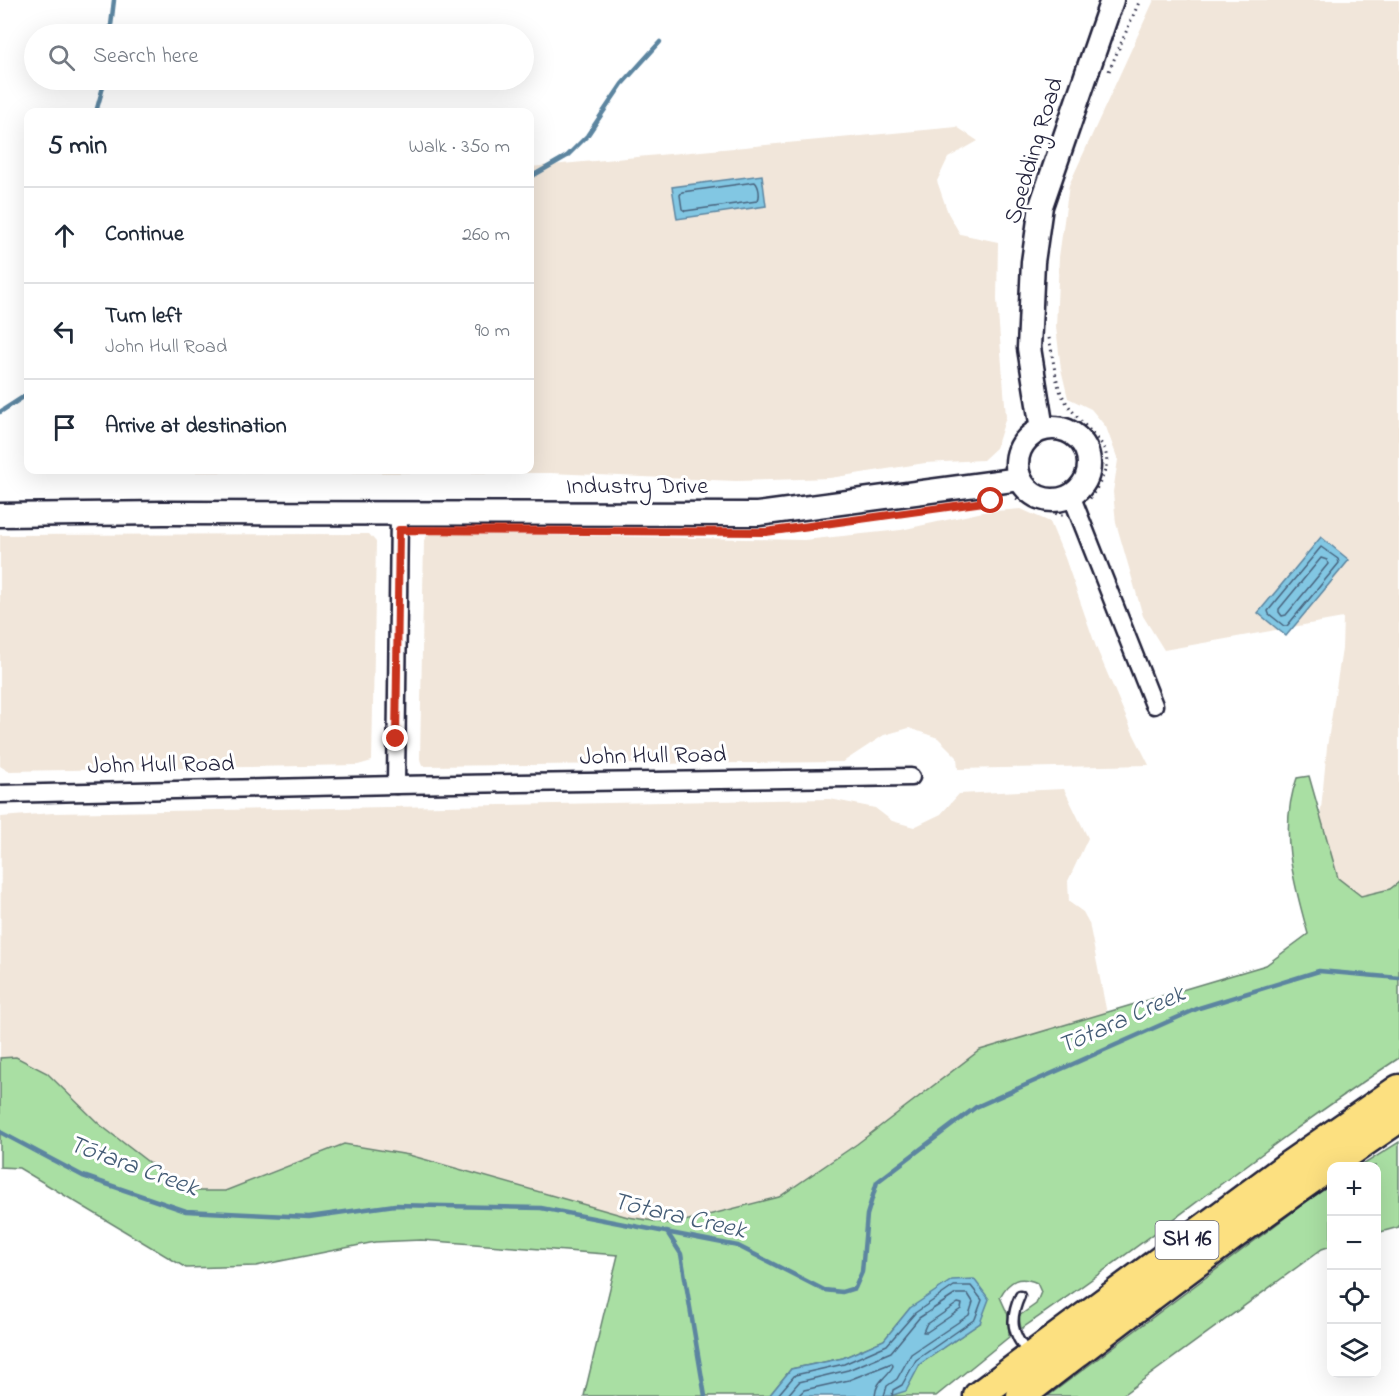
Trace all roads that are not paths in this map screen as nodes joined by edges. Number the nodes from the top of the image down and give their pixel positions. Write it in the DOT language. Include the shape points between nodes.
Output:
graph roads {
  1 [pos="1112,0"];
  2 [pos="1042,429"];
  3 [pos="1017,488"];
  4 [pos="1076,504"];
  5 [pos="399,513"];
  6 [pos="0,515"];
  7 [pos="1154,705"];
  8 [pos="911,777"];
  9 [pos="396,785"];
  10 [pos="0,794"];
  11 [pos="1399,1089"];
  12 [pos="1399,1118"];
  13 [pos="1020,1296"];
  14 [pos="1030,1356"];
  15 [pos="978,1396"];
  16 [pos="1021,1396"];
  1 -- 2 [label="street, Spedding Road" via="1041,206 1033,262 1029,348"];
  2 -- 3 [label="street" via="1023,443 1018,454"];
  2 -- 4 [label="street" via="1054,428 1075,435 1088,454 1089,466"];
  3 -- 4 [label="street" via="1048,500"];
  3 -- 5 [label="street, Industry Drive" via="758,514"];
  4 -- 7 [label="street"];
  5 -- 6 [label="street, Industry Drive"];
  5 -- 9 [label="street"];
  8 -- 9 [label="street, John Hull Road"];
  9 -- 10 [label="street, John Hull Road"];
  11 -- 14 [label="highway, SH 16"];
  12 -- 16 [label="highway, SH 16" via="1279,1200"];
  13 -- 14 [label="lane" via="1014,1313 1016,1338"];
  14 -- 15 [label="highway, SH 16"];
}
